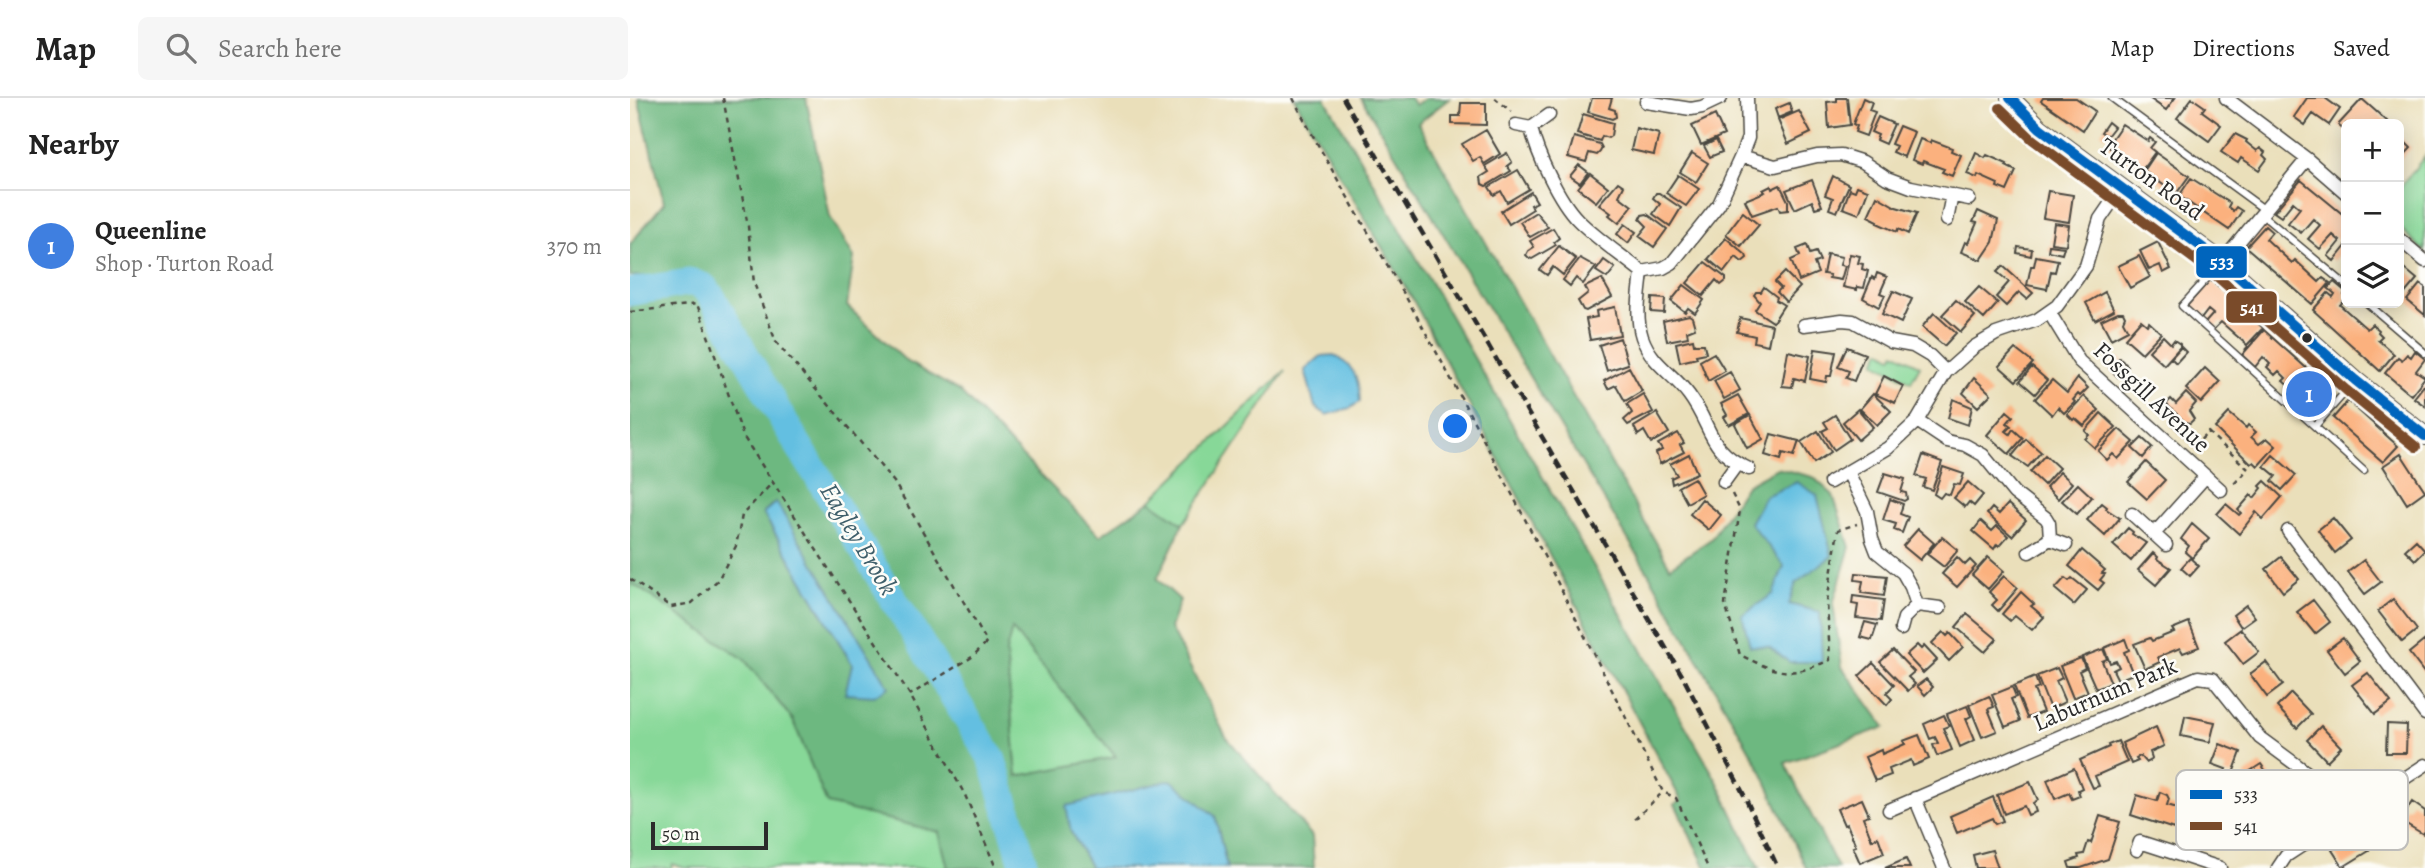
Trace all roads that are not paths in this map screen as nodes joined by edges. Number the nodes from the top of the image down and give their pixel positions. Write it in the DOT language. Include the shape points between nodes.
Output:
graph roads {
  1 [pos="1721,98"];
  2 [pos="1747,98"];
  3 [pos="2112,98"];
  4 [pos="2226,98"];
  5 [pos="2015,100"];
  6 [pos="1646,102"];
  7 [pos="1672,107"];
  8 [pos="1549,115"];
  9 [pos="1669,121"];
  10 [pos="1516,125"];
  11 [pos="1531,128"];
  12 [pos="1741,156"];
  13 [pos="2306,159"];
  14 [pos="2122,187"];
  15 [pos="2341,189"];
  16 [pos="1952,195"];
  17 [pos="1969,199"];
  18 [pos="2263,212"];
  19 [pos="1947,220"];
  20 [pos="2404,243"];
  21 [pos="2425,261"];
  22 [pos="2222,262"];
  23 [pos="1642,272"];
  24 [pos="2341,281"];
  25 [pos="2373,308"];
  26 [pos="2049,312"];
  27 [pos="1804,325"];
  28 [pos="2425,353"];
  29 [pos="1946,372"];
  30 [pos="2355,380"];
  31 [pos="1917,421"];
  32 [pos="2316,425"];
  33 [pos="2425,436"];
  34 [pos="2364,471"];
  35 [pos="1848,472"];
  36 [pos="2206,476"];
  37 [pos="1724,482"];
  38 [pos="1830,482"];
  39 [pos="2221,490"];
  40 [pos="2132,514"];
  41 [pos="2288,531"];
  42 [pos="2154,534"];
  43 [pos="2050,540"];
  44 [pos="2066,545"];
  45 [pos="2166,545"];
  46 [pos="2029,552"];
  47 [pos="1917,605"];
  48 [pos="1940,608"];
  49 [pos="1901,629"];
  50 [pos="2425,714"];
  51 [pos="2425,765"];
  52 [pos="2303,770"];
  53 [pos="2408,776"];
  54 [pos="1915,798"];
  55 [pos="1888,810"];
  56 [pos="2137,850"];
  57 [pos="2295,850"];
  58 [pos="1944,868"];
  59 [pos="2220,868"];
  60 [pos="2278,868"];
  1 -- 7 [label="street" via="1702,107"];
  2 -- 12 [label="street" via="1748,138"];
  3 -- 18 [label="lane"];
  4 -- 13 [label="street"];
  5 -- 14 [label="main road, Turton Road" via="2040,128"];
  6 -- 7 [label="street"];
  7 -- 9 [label="street"];
  8 -- 11 [label="street"];
  10 -- 11 [label="street"];
  11 -- 23 [label="street" via="1569,211"];
  12 -- 16 [label="street" via="1775,166 1841,155 1894,181"];
  12 -- 23 [label="street" via="1719,204 1681,254 1663,268"];
  13 -- 15 [label="street"];
  13 -- 18 [label="street"];
  14 -- 22 [label="main road, Turton Road"];
  14 -- 26 [label="street" via="2100,219 2086,266"];
  16 -- 17 [label="street"];
  16 -- 19 [label="street"];
  18 -- 22 [label="street"];
  18 -- 24 [label="lane"];
  20 -- 21 [label="street"];
  22 -- 30 [label="main road, Turton Road"];
  22 -- 32 [label="lane" via="2182,306"];
  23 -- 37 [label="street" via="1638,310 1648,351 1690,396 1714,442 1743,467"];
  25 -- 28 [label="lane"];
  26 -- 29 [label="street" via="1984,340"];
  26 -- 36 [label="street, Fossgill Avenue" via="2079,360"];
  27 -- 29 [label="street" via="1827,315 1853,321 1892,342 1913,346"];
  29 -- 31 [label="street"];
  30 -- 32 [label="lane"];
  30 -- 33 [label="main road, Turton Road"];
  31 -- 35 [label="street" via="1888,448"];
  31 -- 43 [label="street" via="1947,441 1983,455 2014,493 2046,518"];
  32 -- 34 [label="lane"];
  35 -- 38 [label="street"];
  35 -- 47 [label="street" via="1867,511 1877,552 1903,573"];
  36 -- 39 [label="street, Fossgill Avenue"];
  36 -- 42 [label="street, Fossgill Avenue"];
  40 -- 42 [label="street"];
  41 -- 50 [label="street"];
  42 -- 45 [label="street"];
  43 -- 44 [label="street"];
  43 -- 46 [label="street"];
  47 -- 48 [label="street"];
  47 -- 49 [label="street" via="1904,618"];
  51 -- 53 [label="street"];
  52 -- 54 [label="street, Laburnum Park" via="2260,738 2218,684 2198,677"];
  54 -- 55 [label="street, Laburnum Park"];
  54 -- 58 [label="street"];
  56 -- 59 [label="street" via="2140,842"];
  57 -- 60 [label="street"];
}
